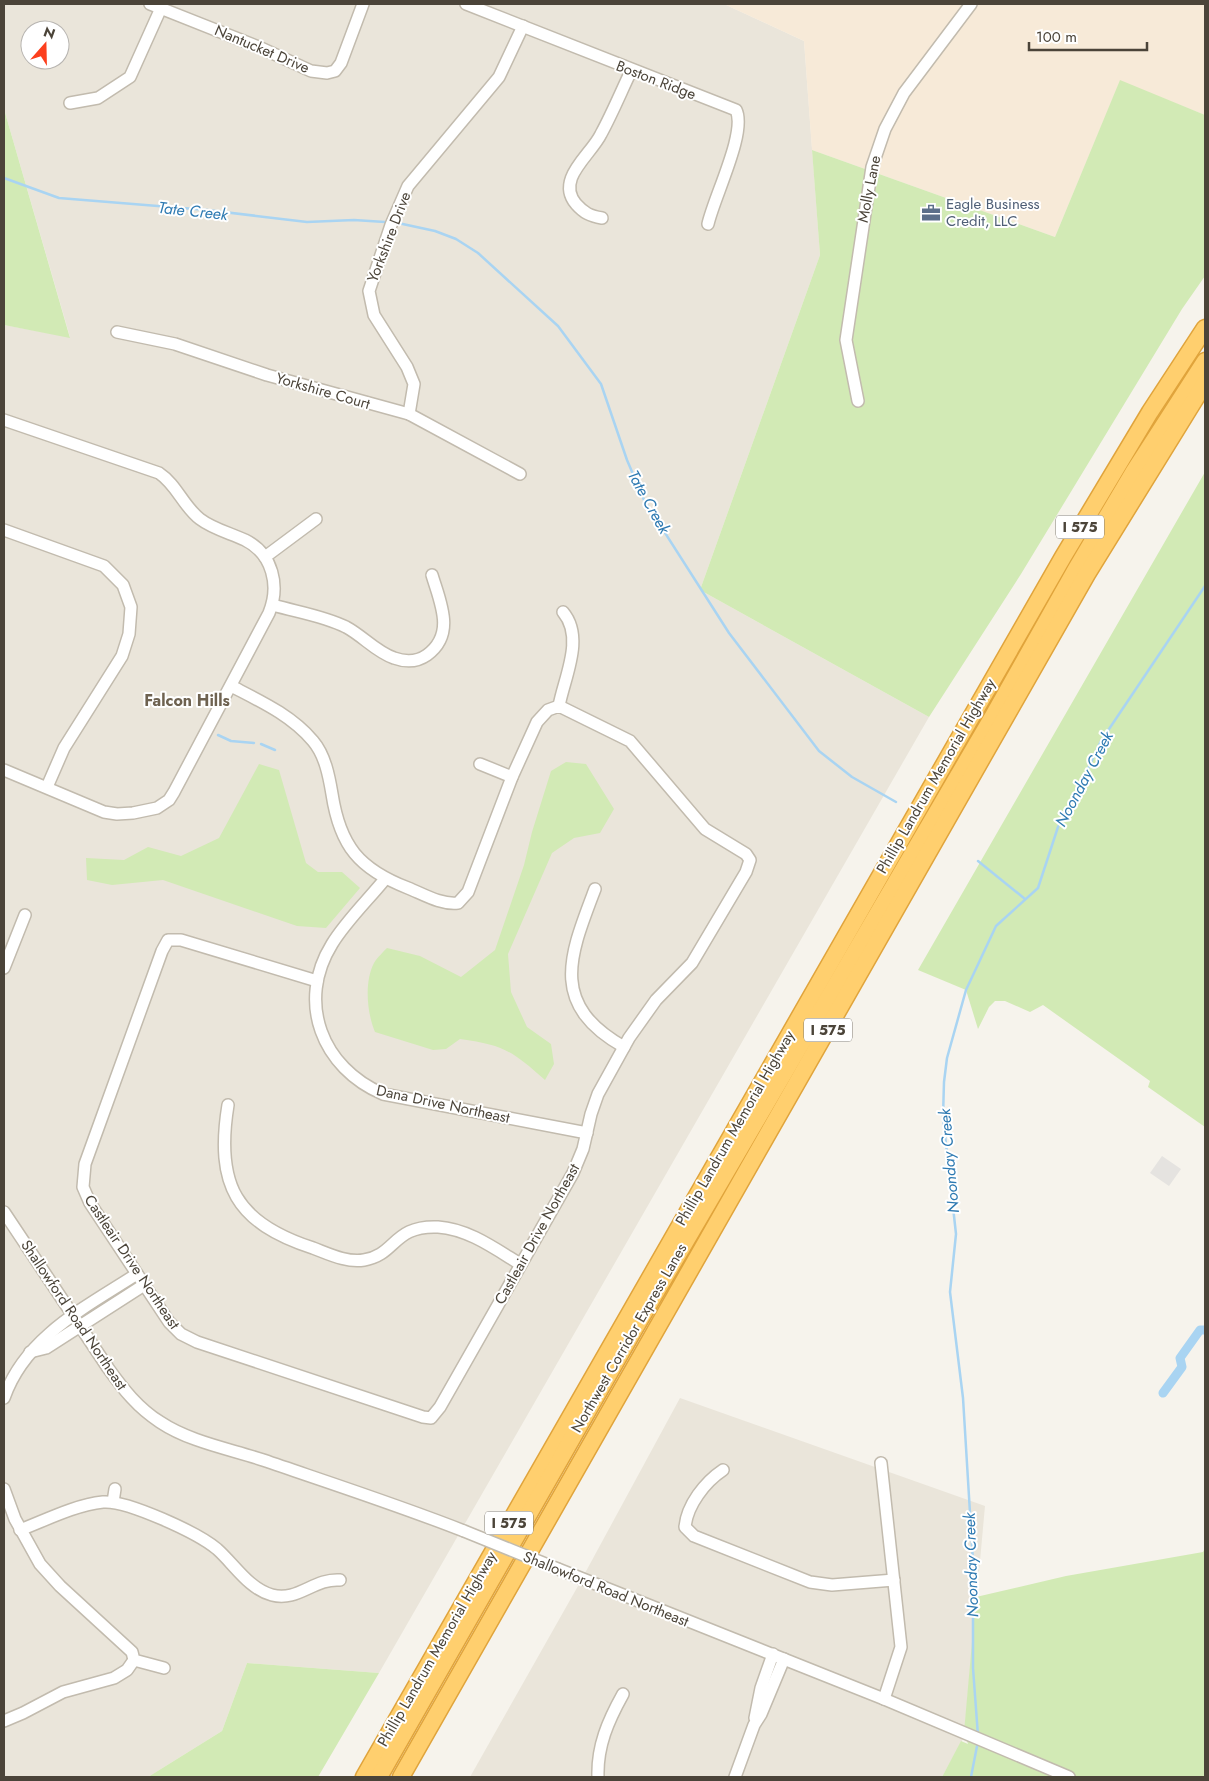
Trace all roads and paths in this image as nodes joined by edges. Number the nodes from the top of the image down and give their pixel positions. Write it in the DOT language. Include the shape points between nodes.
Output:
graph roads {
  1 [pos="150,4"];
  2 [pos="362,4"];
  3 [pos="466,4"];
  4 [pos="971,4"];
  5 [pos="161,8"];
  6 [pos="523,26"];
  7 [pos="631,71"];
  8 [pos="70,103"];
  9 [pos="602,218"];
  10 [pos="708,224"];
  11 [pos="1205,328"];
  12 [pos="117,332"];
  13 [pos="1205,361"];
  14 [pos="1205,383"];
  15 [pos="858,401"];
  16 [pos="409,414"];
  17 [pos="4,420"];
  18 [pos="520,474"];
  19 [pos="316,519"];
  20 [pos="4,530"];
  21 [pos="265,557"];
  22 [pos="432,575"];
  23 [pos="272,605"];
  24 [pos="563,612"];
  25 [pos="231,686"];
  26 [pos="559,706"];
  27 [pos="480,764"];
  28 [pos="4,770"];
  29 [pos="512,777"];
  30 [pos="48,787"];
  31 [pos="385,879"];
  32 [pos="595,889"];
  33 [pos="25,915"];
  34 [pos="4,968"];
  35 [pos="317,981"];
  36 [pos="624,1047"];
  37 [pos="228,1105"];
  38 [pos="587,1133"];
  39 [pos="4,1212"];
  40 [pos="520,1264"];
  41 [pos="137,1274"];
  42 [pos="144,1285"];
  43 [pos="74,1316"];
  44 [pos="80,1326"];
  45 [pos="651,1338"];
  46 [pos="30,1352"];
  47 [pos="4,1398"];
  48 [pos="882,1463"];
  49 [pos="723,1470"];
  50 [pos="4,1489"];
  51 [pos="115,1489"];
  52 [pos="113,1502"];
  53 [pos="20,1530"];
  54 [pos="340,1580"];
  55 [pos="894,1580"];
  56 [pos="778,1657"];
  57 [pos="134,1660"];
  58 [pos="164,1668"];
  59 [pos="623,1694"];
  60 [pos="884,1699"];
  61 [pos="4,1721"];
  62 [pos="364,1777"];
  63 [pos="379,1777"];
  64 [pos="386,1777"];
  65 [pos="400,1777"];
  66 [pos="598,1777"];
  67 [pos="735,1777"];
  68 [pos="1069,1777"];
  1 -- 5 [label="street, Nantucket Drive"];
  2 -- 5 [label="street, Nantucket Drive" via="341,63 335,71 327,74 311,71"];
  3 -- 6 [label="street, Boston Ridge"];
  4 -- 15 [label="street, Molly Lane" via="904,93 885,129 872,167 846,340"];
  5 -- 8 [label="street" via="130,77 98,98"];
  6 -- 7 [label="street, Boston Ridge"];
  6 -- 16 [label="street, Yorkshire Drive" via="499,77 408,186 369,291 374,315 414,384"];
  7 -- 9 [label="street" via="601,136 578,164 569,186 572,200 582,211"];
  7 -- 10 [label="street, Boston Ridge" via="736,110 738,132"];
  11 -- 62 [label="highway, Phillip Landrum Memorial Highway / I 575" via="1071,542"];
  12 -- 16 [label="street, Yorkshire Court" via="175,344 267,375"];
  13 -- 63 [label="highway, Northwest Corridor Express Lanes" via="1076,569"];
  14 -- 45 [label="highway, Phillip Landrum Memorial Highway / I 575" via="1082,582"];
  16 -- 18 [label="street, Yorkshire Court"];
  17 -- 21 [label="street" via="159,473 175,486 198,518 252,543"];
  19 -- 21 [label="street"];
  20 -- 30 [label="street" via="104,566 123,585 131,607 130,634 122,656 64,748"];
  21 -- 23 [label="street" via="275,580"];
  22 -- 23 [label="street" via="445,627 440,642 433,650 425,657 410,662 392,658 345,626"];
  23 -- 25 [label="street"];
  24 -- 26 [label="street" via="573,637"];
  25 -- 30 [label="street" via="174,792 157,808 133,813 104,812"];
  25 -- 31 [label="street" via="283,714 314,742 327,770 337,820 348,845 365,866"];
  26 -- 29 [label="street" via="540,717"];
  26 -- 36 [label="street, Castleair Drive Northeast" via="630,741 700,824 754,858 696,957 656,1000"];
  27 -- 29 [label="street"];
  28 -- 30 [label="street"];
  29 -- 31 [label="street" via="460,907"];
  31 -- 35 [label="street, Dana Drive Northeast" via="332,943"];
  32 -- 36 [label="street" via="571,958 574,996 584,1013 603,1033"];
  33 -- 34 [label="street"];
  35 -- 38 [label="street, Dana Drive Northeast" via="317,1016 326,1042 337,1062 369,1088 415,1101"];
  35 -- 41 [label="street, Castleair Drive Northeast" via="168,937 82,1174 85,1194"];
  36 -- 38 [label="street, Castleair Drive Northeast" via="598,1094"];
  37 -- 40 [label="street" via="223,1136 228,1177 250,1214 276,1234 353,1261 376,1257 407,1231 426,1227 448,1229 470,1235"];
  38 -- 40 [label="street, Castleair Drive Northeast" via="573,1173"];
  39 -- 43 [label="street, Shallowford Road Northeast"];
  40 -- 42 [label="street, Castleair Drive Northeast" via="433,1422 188,1339 174,1328"];
  41 -- 42 [label="street, Castleair Drive Northeast"];
  41 -- 43 [label="street"];
  42 -- 44 [label="street"];
  43 -- 44 [label="street, Shallowford Road Northeast"];
  43 -- 46 [label="street"];
  44 -- 46 [label="street" via="46,1348"];
  44 -- 56 [label="street, Shallowford Road Northeast, bridge" via="123,1390 162,1424 410,1510"];
  45 -- 64 [label="highway" via="534,1523"];
  45 -- 65 [label="highway, Phillip Landrum Memorial Highway / I 575"];
  46 -- 47 [label="street" via="15,1370"];
  48 -- 55 [label="street"];
  49 -- 55 [label="street" via="706,1483 681,1529 810,1582 832,1585"];
  50 -- 53 [label="street"];
  51 -- 52 [label="street"];
  52 -- 53 [label="street" via="95,1504"];
  52 -- 54 [label="street" via="198,1536 265,1593 294,1596 324,1580"];
  53 -- 57 [label="street" via="48,1574 132,1652"];
  55 -- 60 [label="street" via="901,1647"];
  56 -- 60 [label="street, Shallowford Road Northeast"];
  56 -- 67 [label="street" via="761,1688 754,1725"];
  57 -- 58 [label="street"];
  57 -- 61 [label="street" via="127,1670 114,1678 63,1692"];
  59 -- 66 [label="street" via="608,1722 600,1748"];
  60 -- 68 [label="street, Shallowford Road Northeast"];
}
